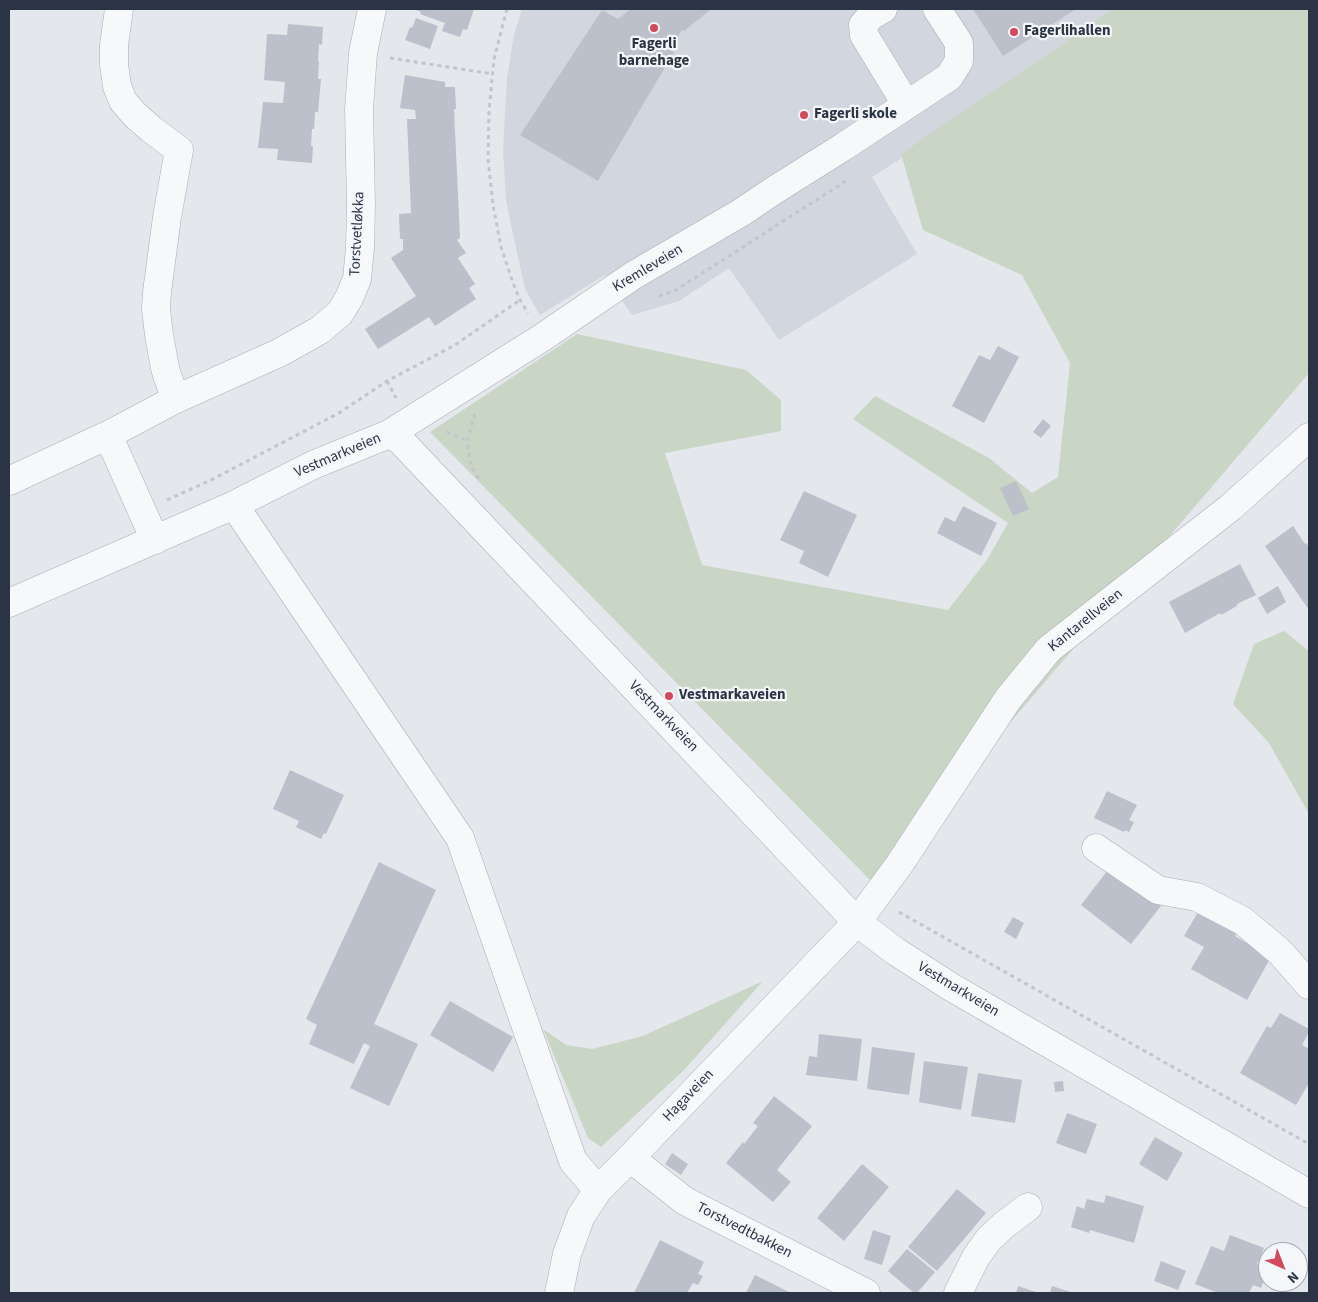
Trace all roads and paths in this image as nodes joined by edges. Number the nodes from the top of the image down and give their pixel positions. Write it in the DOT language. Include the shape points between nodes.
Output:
graph roads {
  1 [pos="119,9"];
  2 [pos="372,9"];
  3 [pos="507,9"];
  4 [pos="884,9"];
  5 [pos="937,9"];
  6 [pos="363,53"];
  7 [pos="493,74"];
  8 [pos="906,104"];
  9 [pos="854,174"];
  10 [pos="658,296"];
  11 [pos="520,300"];
  12 [pos="543,337"];
  13 [pos="176,399"];
  14 [pos="480,407"];
  15 [pos="389,434"];
  16 [pos="108,435"];
  17 [pos="1309,437"];
  18 [pos="9,481"];
  19 [pos="480,482"];
  20 [pos="234,505"];
  21 [pos="143,511"];
  22 [pos="155,540"];
  23 [pos="9,604"];
  24 [pos="1096,848"];
  25 [pos="877,894"];
  26 [pos="857,922"];
  27 [pos="1309,985"];
  28 [pos="1309,1144"];
  29 [pos="630,1158"];
  30 [pos="598,1190"];
  31 [pos="1309,1194"];
  32 [pos="1028,1207"];
  33 [pos="560,1293"];
  34 [pos="866,1293"];
  35 [pos="958,1293"];
  1 -- 13 [label="street" via="114,64 123,101 135,116 178,150 156,309 165,368"];
  2 -- 6 [label="street, Torstvetløkka"];
  3 -- 7 [label="path"];
  4 -- 8 [label="street" via="863,25 864,35"];
  5 -- 8 [label="street, Kremleveien" via="959,43 959,61 949,77"];
  6 -- 7 [label="path"];
  6 -- 13 [label="street, Torstvetløkka" via="359,109 360,248 357,279 349,298 340,312 320,330 279,353"];
  7 -- 11 [label="path" via="488,160 493,205 501,247"];
  8 -- 12 [label="street, Kremleveien" via="742,212 634,275"];
  9 -- 10 [label="path" via="676,290"];
  11 -- 12 [label="path"];
  11 -- 21 [label="path" via="455,345 387,381 339,413 212,480"];
  12 -- 15 [label="street, Kremleveien"];
  13 -- 16 [label="street, Torstvetløkka"];
  14 -- 19 [label="path" via="467,441 470,466"];
  15 -- 20 [label="street, Vestmarkveien" via="313,465"];
  15 -- 26 [label="street, Vestmarkveien" via="400,440"];
  16 -- 18 [label="street, Torstvetløkka"];
  16 -- 21 [label="street"];
  17 -- 25 [label="street, Kantarellveien" via="1231,507 1049,649 1008,699"];
  20 -- 22 [label="street, Vestmarkveien"];
  20 -- 30 [label="street" via="460,838 574,1161"];
  21 -- 22 [label="street"];
  22 -- 23 [label="street, Vestmarkveien"];
  24 -- 27 [label="street" via="1158,890 1197,898 1243,921 1280,952"];
  25 -- 26 [label="street, Kantarellveien"];
  25 -- 28 [label="path" via="899,912"];
  26 -- 29 [label="street, Hagaveien"];
  26 -- 31 [label="street, Vestmarkveien" via="951,987"];
  29 -- 30 [label="street, Hagaveien"];
  29 -- 34 [label="street, Torstvedtbakken" via="684,1200"];
  30 -- 33 [label="street, Hagaveien" via="581,1216 567,1254"];
  32 -- 35 [label="street" via="989,1239"];
}
